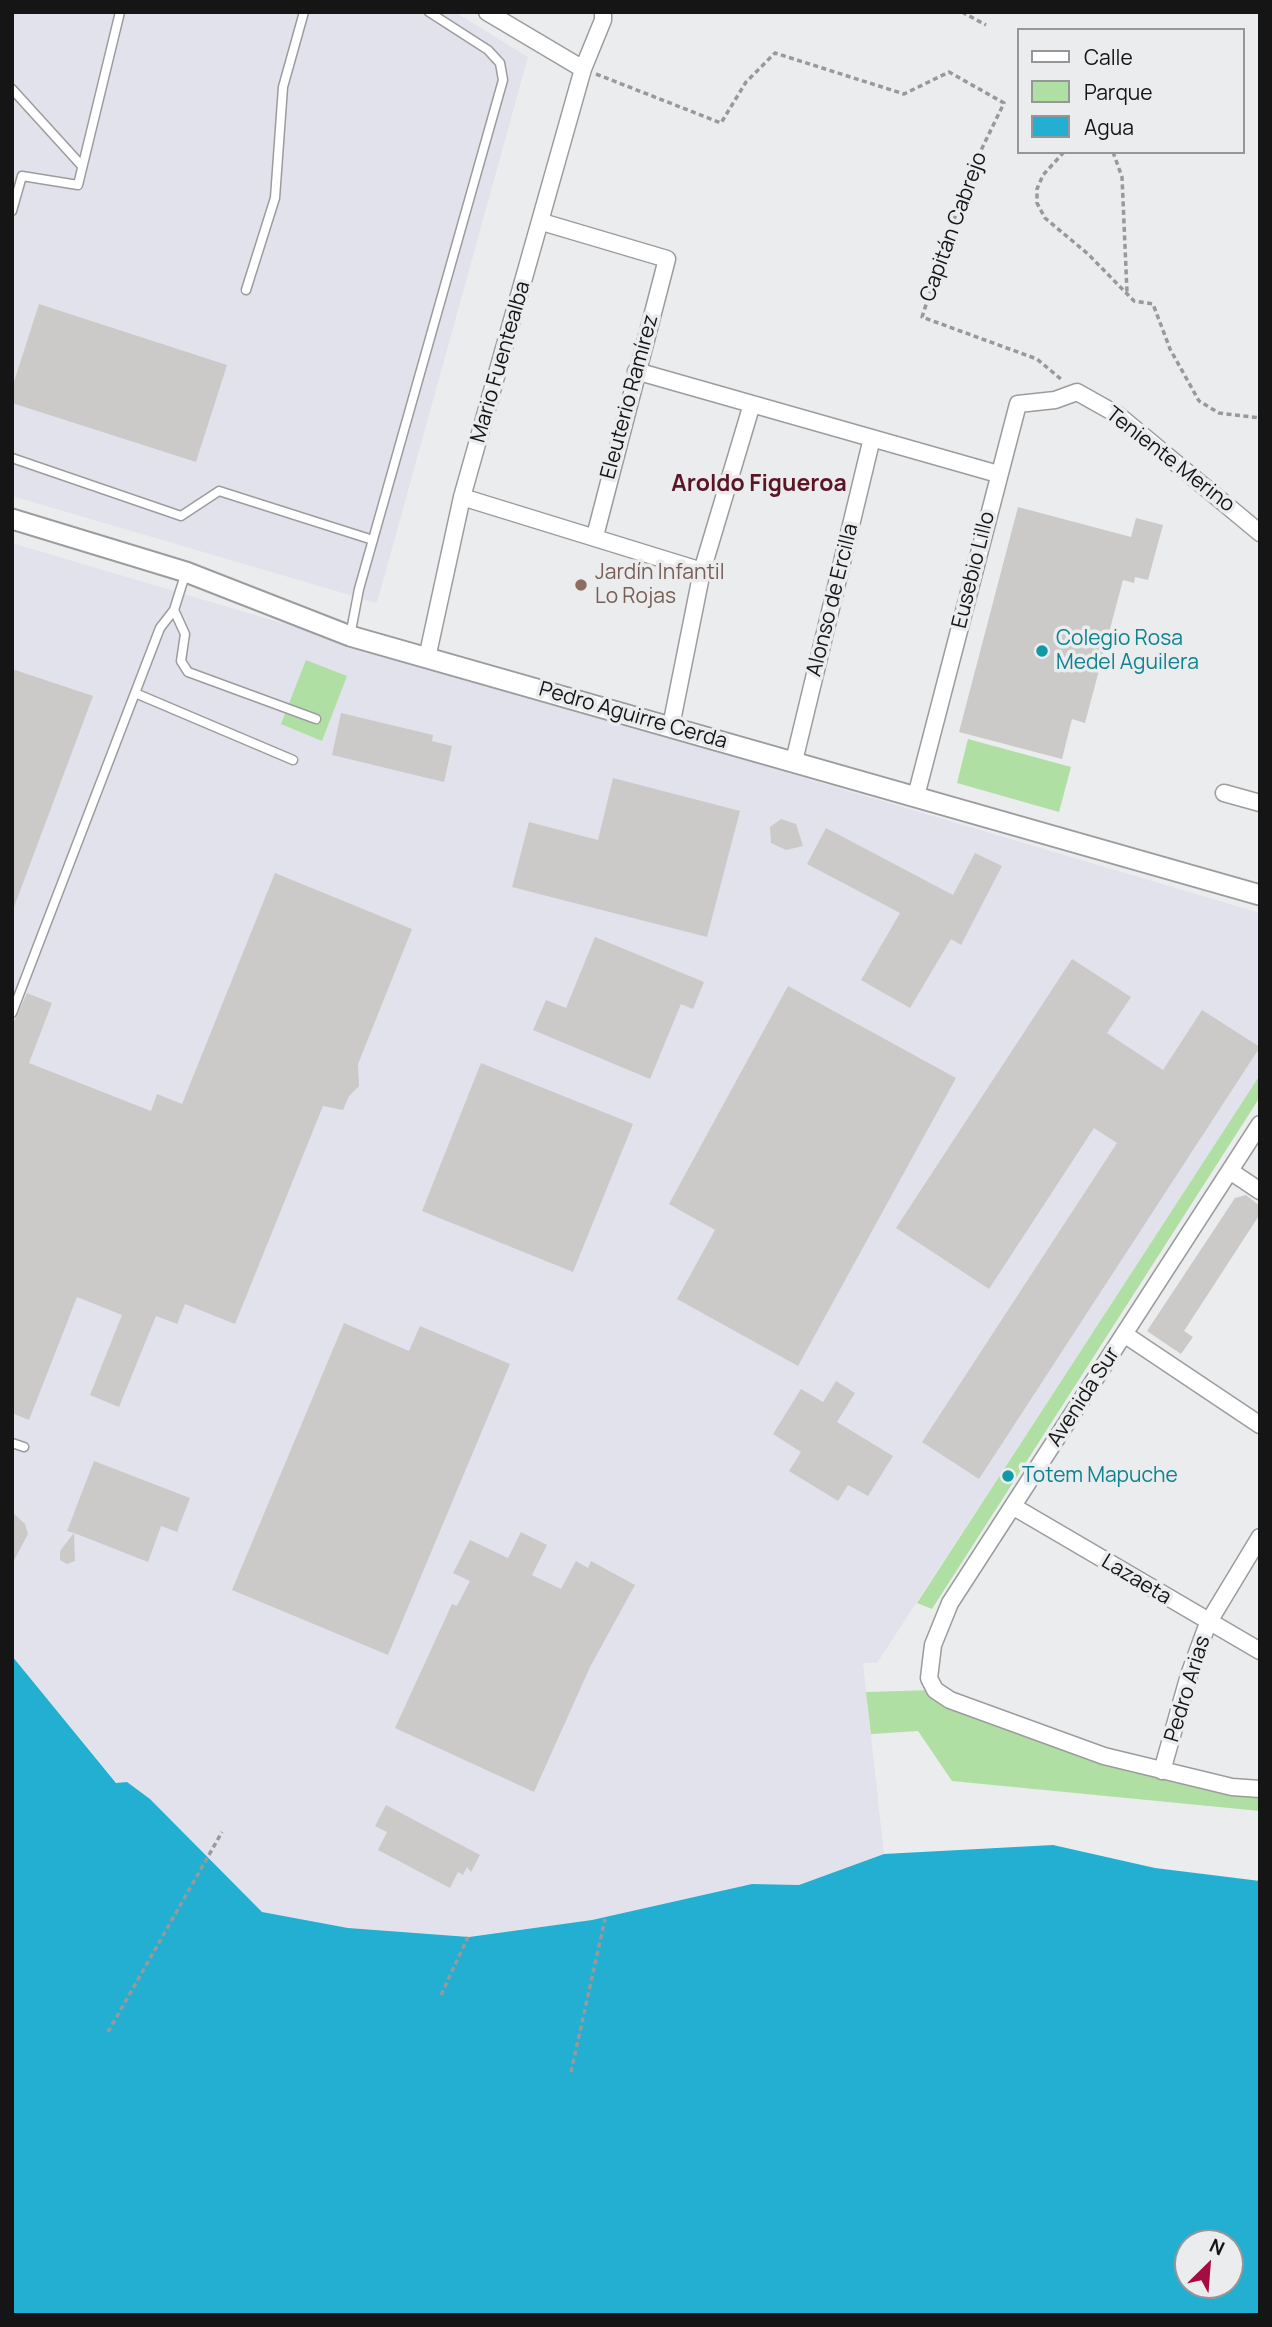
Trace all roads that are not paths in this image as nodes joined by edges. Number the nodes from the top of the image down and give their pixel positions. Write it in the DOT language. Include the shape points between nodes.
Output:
graph roads {
  1 [pos="120,12"];
  2 [pos="304,12"];
  3 [pos="429,12"];
  4 [pos="487,12"];
  5 [pos="603,12"];
  6 [pos="583,69"];
  7 [pos="12,89"];
  8 [pos="82,166"];
  9 [pos="12,211"];
  10 [pos="542,222"];
  11 [pos="246,290"];
  12 [pos="636,371"];
  13 [pos="1077,392"];
  14 [pos="752,404"];
  15 [pos="872,438"];
  16 [pos="12,458"];
  17 [pos="998,474"];
  18 [pos="462,497"];
  19 [pos="12,520"];
  20 [pos="1260,533"];
  21 [pos="595,536"];
  22 [pos="373,540"];
  23 [pos="702,571"];
  24 [pos="186,572"];
  25 [pos="174,610"];
  26 [pos="350,636"];
  27 [pos="427,658"];
  28 [pos="135,693"];
  29 [pos="316,719"];
  30 [pos="671,726"];
  31 [pos="293,760"];
  32 [pos="794,761"];
  33 [pos="1224,793"];
  34 [pos="916,796"];
  35 [pos="1260,803"];
  36 [pos="1260,895"];
  37 [pos="12,1013"];
  38 [pos="1260,1124"];
  39 [pos="1230,1171"];
  40 [pos="1260,1191"];
  41 [pos="1124,1334"];
  42 [pos="1260,1424"];
  43 [pos="12,1443"];
  44 [pos="24,1447"];
  45 [pos="1014,1507"];
  46 [pos="1260,1537"];
  47 [pos="1208,1623"];
  48 [pos="1260,1651"];
  49 [pos="1163,1771"];
  50 [pos="1260,1789"];
  1 -- 8 [label="lane"];
  2 -- 11 [label="lane" via="283,87 275,198"];
  3 -- 22 [label="lane" via="488,50 500,63 503,80"];
  4 -- 6 [label="street"];
  5 -- 6 [label="street, Mario Fuentealba"];
  6 -- 10 [label="street, Mario Fuentealba"];
  7 -- 8 [label="lane"];
  8 -- 9 [label="lane" via="78,185 22,176"];
  10 -- 12 [label="street, Eleuterio Ramírez" via="667,259"];
  10 -- 18 [label="street, Mario Fuentealba"];
  12 -- 14 [label="street"];
  12 -- 21 [label="street, Eleuterio Ramírez"];
  13 -- 17 [label="street, Eusebio Lillo" via="1018,404"];
  13 -- 20 [label="street, Teniente Merino" via="1118,415"];
  14 -- 15 [label="street"];
  14 -- 23 [label="street"];
  15 -- 17 [label="street"];
  15 -- 32 [label="street, Alonso de Ercilla"];
  16 -- 22 [label="lane" via="181,516 219,491"];
  17 -- 34 [label="street, Eusebio Lillo"];
  18 -- 21 [label="street"];
  18 -- 27 [label="street, Mario Fuentealba"];
  19 -- 24 [label="street, Pedro Aguirre Cerda"];
  21 -- 23 [label="street"];
  22 -- 26 [label="lane"];
  23 -- 30 [label="street"];
  24 -- 25 [label="lane"];
  24 -- 26 [label="street, Pedro Aguirre Cerda"];
  25 -- 28 [label="lane" via="160,628"];
  25 -- 29 [label="lane" via="185,634 181,662 188,672"];
  26 -- 27 [label="street, Pedro Aguirre Cerda"];
  27 -- 30 [label="street, Pedro Aguirre Cerda"];
  28 -- 31 [label="lane"];
  28 -- 37 [label="lane"];
  30 -- 32 [label="street, Pedro Aguirre Cerda"];
  32 -- 34 [label="street, Pedro Aguirre Cerda"];
  33 -- 35 [label="street"];
  34 -- 36 [label="street, Pedro Aguirre Cerda"];
  38 -- 39 [label="street, Avenida Sur"];
  39 -- 40 [label="street"];
  39 -- 41 [label="street, Avenida Sur"];
  41 -- 42 [label="street"];
  41 -- 45 [label="street, Avenida Sur"];
  43 -- 44 [label="lane"];
  45 -- 47 [label="street, Lazaeta"];
  45 -- 49 [label="street, Avenida Sur" via="944,1615 933,1645 929,1678 935,1690 950,1700 1104,1756"];
  46 -- 47 [label="street, Pedro Arias"];
  47 -- 48 [label="street, Lazaeta"];
  47 -- 49 [label="street, Pedro Arias" via="1185,1685"];
  49 -- 50 [label="street"];
}
